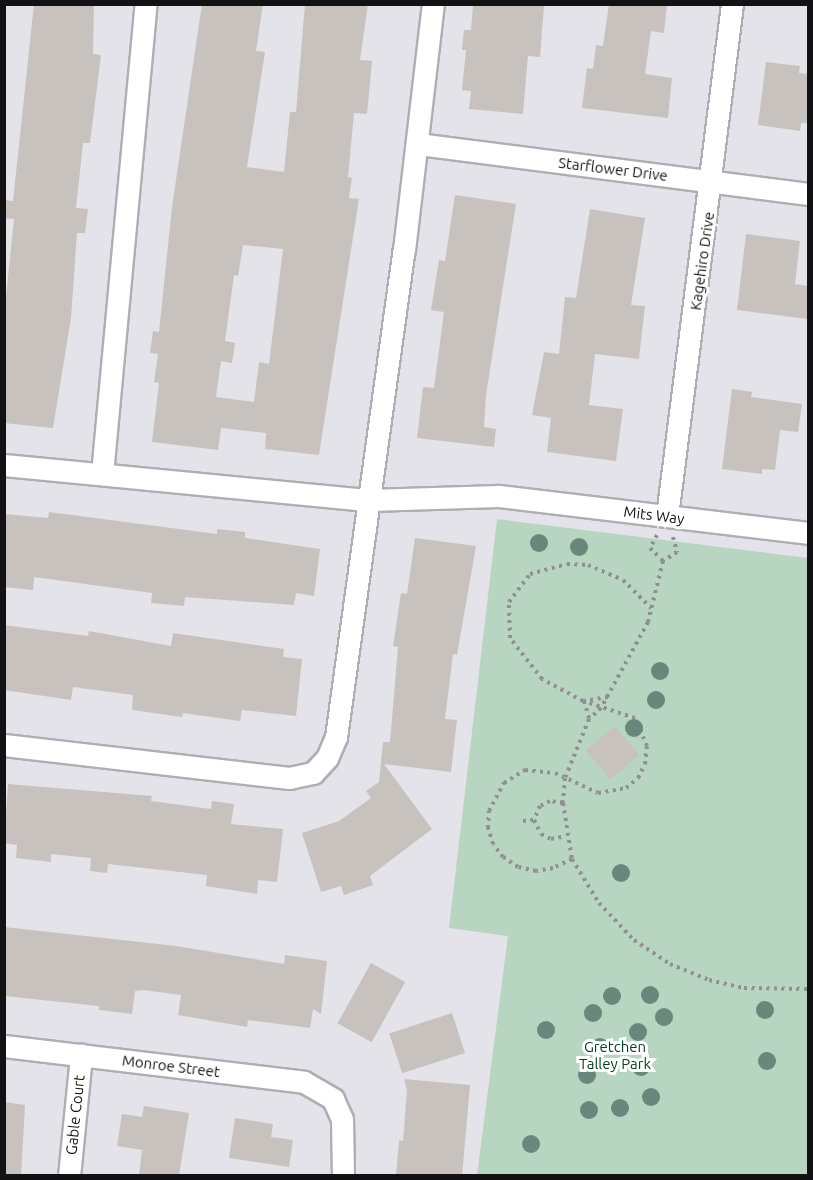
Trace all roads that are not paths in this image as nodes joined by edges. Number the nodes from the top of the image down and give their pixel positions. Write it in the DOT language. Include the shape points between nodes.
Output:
graph roads {
  1 [pos="146,4"];
  2 [pos="433,4"];
  3 [pos="732,4"];
  4 [pos="418,144"];
  5 [pos="712,181"];
  6 [pos="808,194"];
  7 [pos="4,465"];
  8 [pos="102,474"];
  9 [pos="369,500"];
  10 [pos="668,516"];
  11 [pos="808,533"];
  12 [pos="4,745"];
  13 [pos="4,1046"];
  14 [pos="81,1055"];
  15 [pos="69,1176"];
  16 [pos="343,1176"];
  1 -- 8 [label="street"];
  2 -- 4 [label="street"];
  3 -- 5 [label="street, Kagehiro Drive"];
  4 -- 5 [label="street, Starflower Drive"];
  4 -- 9 [label="street"];
  5 -- 6 [label="street, Starflower Drive"];
  5 -- 10 [label="street, Kagehiro Drive"];
  7 -- 8 [label="street, Mits Way"];
  8 -- 9 [label="street, Mits Way"];
  9 -- 10 [label="street, Mits Way" via="499,496"];
  9 -- 12 [label="street" via="336,737 327,758 313,772 289,778"];
  10 -- 11 [label="street, Mits Way"];
  13 -- 14 [label="street, Monroe Street"];
  14 -- 15 [label="street, Gable Court"];
  14 -- 16 [label="street, Monroe Street" via="304,1082 333,1099 342,1119"];
}
